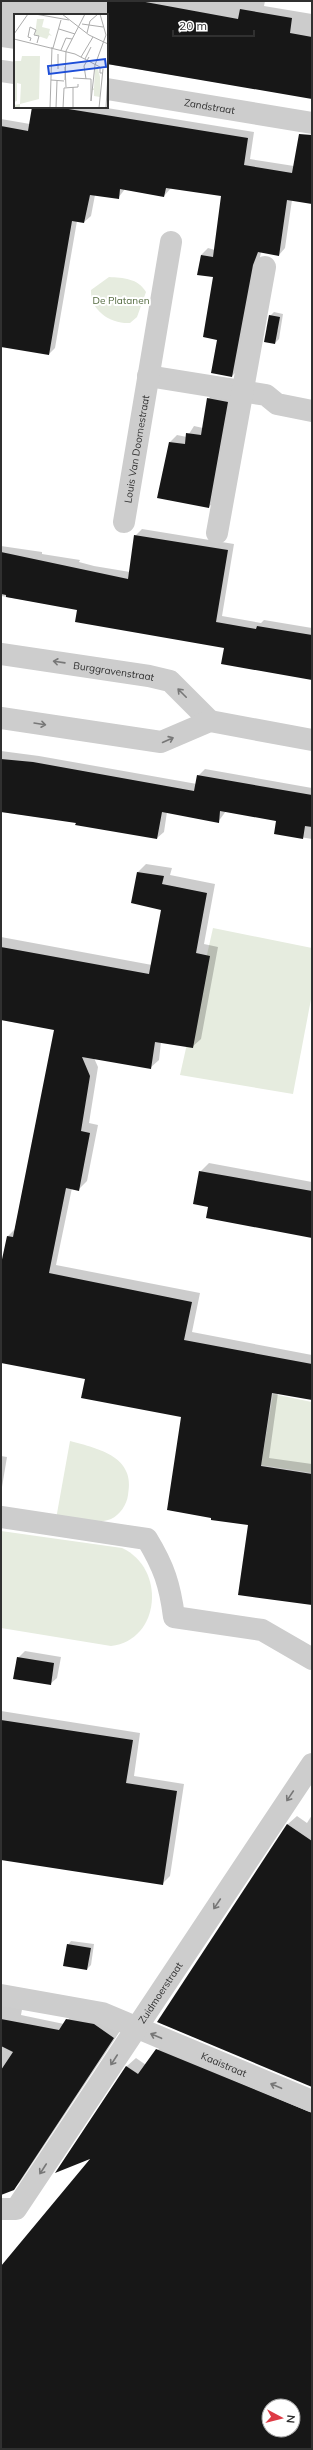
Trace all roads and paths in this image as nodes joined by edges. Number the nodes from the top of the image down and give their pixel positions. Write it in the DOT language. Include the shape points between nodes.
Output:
graph roads {
  1 [pos="1,71"];
  2 [pos="14,73"];
  3 [pos="108,89"];
  4 [pos="312,122"];
  5 [pos="171,242"];
  6 [pos="264,267"];
  7 [pos="148,376"];
  8 [pos="242,391"];
  9 [pos="312,411"];
  10 [pos="124,522"];
  11 [pos="217,533"];
  12 [pos="1,654"];
  13 [pos="1,718"];
  14 [pos="210,721"];
  15 [pos="312,740"];
  16 [pos="1,1517"];
  17 [pos="312,1659"];
  18 [pos="312,1764"];
  19 [pos="1,1995"];
  20 [pos="135,2027"];
  21 [pos="312,2101"];
  22 [pos="1,2209"];
  1 -- 2 [label="street"];
  3 -- 4 [label="street, Zandstraat"];
  5 -- 7 [label="street, Louis Van Doornestraat"];
  6 -- 8 [label="street"];
  7 -- 8 [label="street"];
  7 -- 10 [label="street, Louis Van Doornestraat"];
  8 -- 9 [label="street" via="266,395 277,404"];
  8 -- 11 [label="street"];
  14 -- 12 [label="street, Burggravenstraat, one-way" via="170,681"];
  13 -- 14 [label="street, one-way" via="161,742"];
  14 -- 15 [label="street"];
  16 -- 17 [label="street" via="147,1539 170,1588 174,1617 262,1630"];
  18 -- 20 [label="street, Zuidmoerstraat, one-way"];
  19 -- 20 [label="street, Kaaistraat" via="102,2013"];
  21 -- 20 [label="street, Kaaistraat, one-way"];
  20 -- 22 [label="street, Zuidmoerstraat, one-way" via="16,2209"];
}
